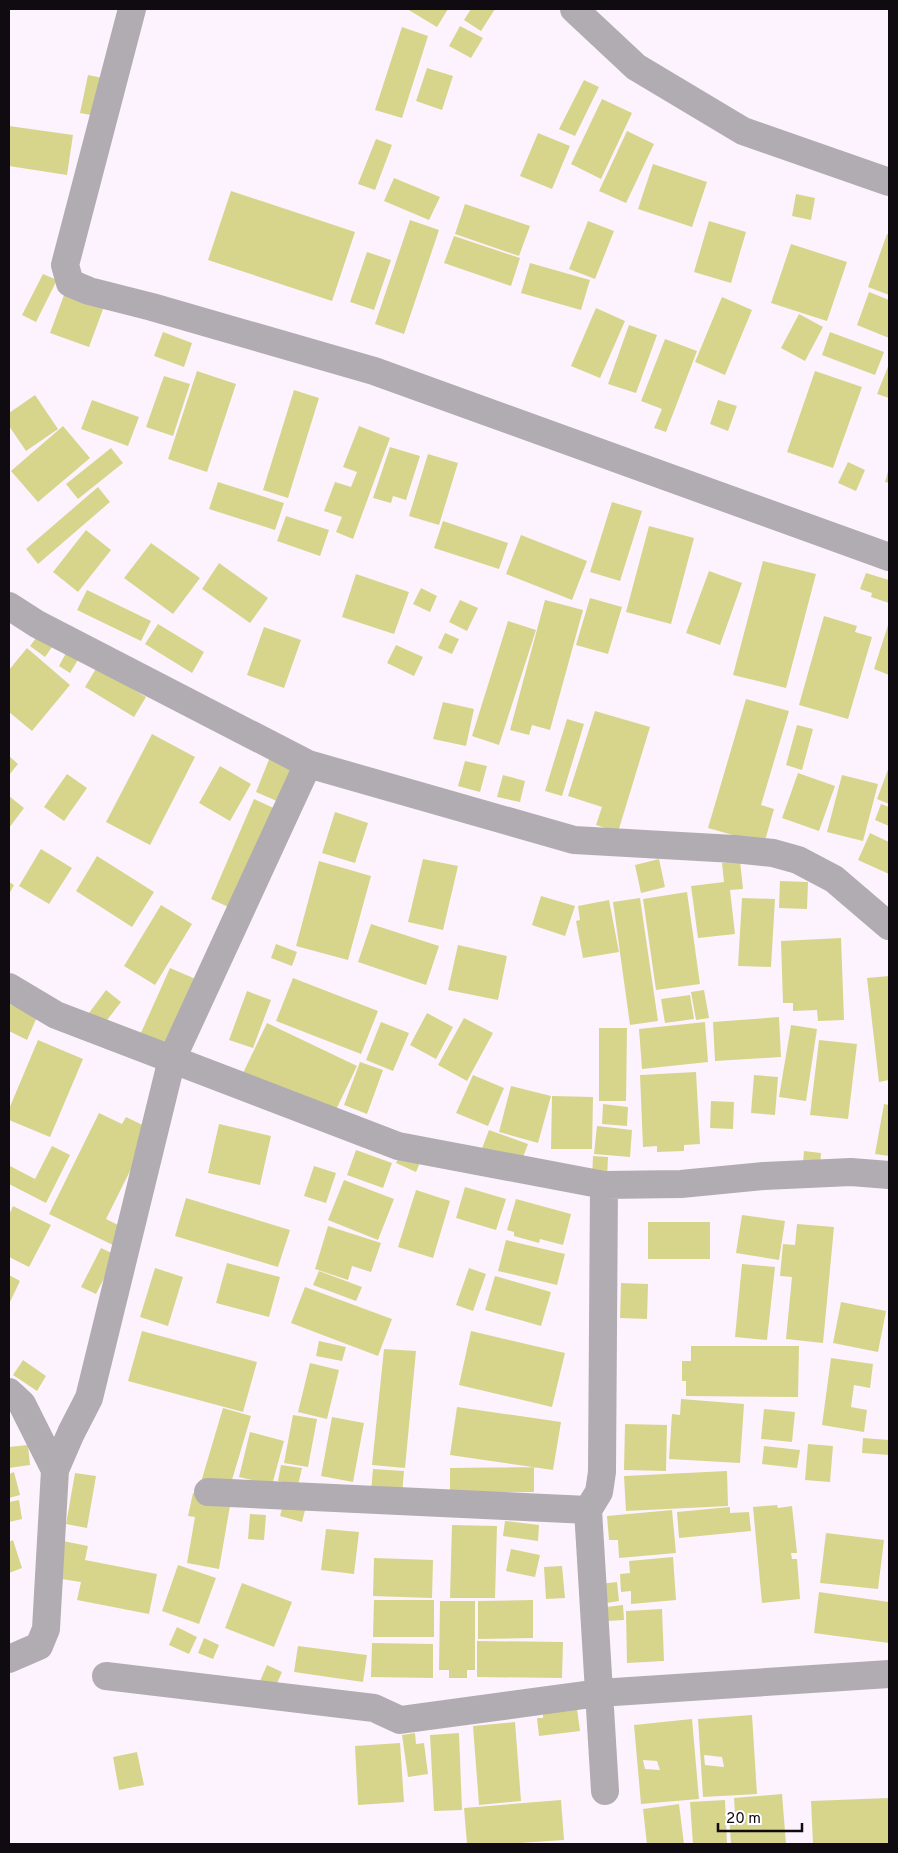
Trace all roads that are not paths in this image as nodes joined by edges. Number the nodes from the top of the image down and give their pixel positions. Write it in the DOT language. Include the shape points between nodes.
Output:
graph roads {
  1 [pos="132,9"];
  2 [pos="574,9"];
  3 [pos="889,182"];
  4 [pos="889,557"];
  5 [pos="9,606"];
  6 [pos="308,764"];
  7 [pos="889,926"];
  8 [pos="9,987"];
  9 [pos="172,1059"];
  10 [pos="889,1175"];
  11 [pos="604,1185"];
  12 [pos="9,1392"];
  13 [pos="55,1470"];
  14 [pos="208,1492"];
  15 [pos="588,1510"];
  16 [pos="9,1659"];
  17 [pos="889,1674"];
  18 [pos="106,1676"];
  19 [pos="599,1693"];
  20 [pos="605,1791"];
  1 -- 4 [label="street" via="65,264 70,283 374,371"];
  2 -- 3 [label="street" via="636,67 743,131"];
  5 -- 6 [label="street" via="37,624"];
  6 -- 7 [label="street" via="574,840 773,853 798,860 834,879"];
  6 -- 9 [label="street"];
  8 -- 9 [label="street" via="56,1015"];
  9 -- 11 [label="street" via="398,1146"];
  9 -- 13 [label="street" via="89,1398"];
  10 -- 11 [label="street" via="851,1172 682,1184"];
  11 -- 15 [label="street" via="602,1472 599,1492"];
  12 -- 13 [label="street" via="22,1404"];
  13 -- 16 [label="street" via="46,1629 39,1646"];
  14 -- 15 [label="street"];
  15 -- 19 [label="street"];
  17 -- 19 [label="street"];
  18 -- 19 [label="street" via="374,1708 400,1720"];
  19 -- 20 [label="street"];
}
